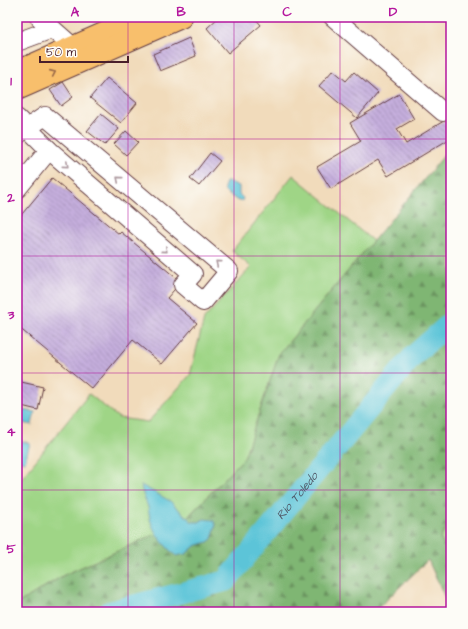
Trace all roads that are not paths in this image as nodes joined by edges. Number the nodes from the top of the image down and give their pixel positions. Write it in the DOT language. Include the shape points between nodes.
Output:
graph roads {
  1 [pos="39,17"];
  2 [pos="142,17"];
  3 [pos="182,17"];
  4 [pos="333,17"];
  5 [pos="52,29"];
  6 [pos="17,42"];
  7 [pos="76,54"];
  8 [pos="17,72"];
  9 [pos="17,89"];
  10 [pos="443,112"];
  11 [pos="20,128"];
  12 [pos="49,150"];
  13 [pos="17,189"];
  1 -- 5 [label="street"];
  2 -- 7 [label="main road"];
  3 -- 7 [label="main road"];
  4 -- 10 [label="street"];
  5 -- 6 [label="street"];
  5 -- 7 [label="street"];
  7 -- 8 [label="main road"];
  9 -- 7 [label="main road, one-way"];
  11 -- 12 [label="street"];
  12 -- 11 [label="street, one-way" via="193,274 183,285 203,302 228,272 45,116"];
  12 -- 13 [label="street"];
}
